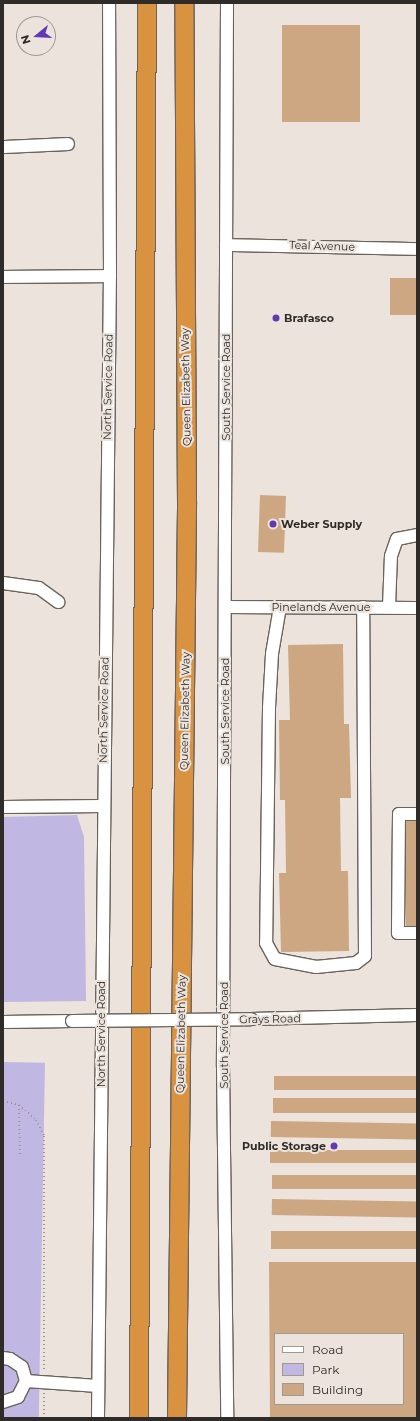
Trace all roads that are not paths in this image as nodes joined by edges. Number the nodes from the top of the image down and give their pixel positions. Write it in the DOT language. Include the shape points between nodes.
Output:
graph roads {
  1 [pos="109,3"];
  2 [pos="147,3"];
  3 [pos="184,3"];
  4 [pos="227,3"];
  5 [pos="68,144"];
  6 [pos="3,147"];
  7 [pos="226,245"];
  8 [pos="417,249"];
  9 [pos="110,276"];
  10 [pos="3,277"];
  11 [pos="417,535"];
  12 [pos="3,583"];
  13 [pos="58,602"];
  14 [pos="225,607"];
  15 [pos="280,607"];
  16 [pos="364,607"];
  17 [pos="390,607"];
  18 [pos="417,608"];
  19 [pos="102,806"];
  20 [pos="3,807"];
  21 [pos="417,814"];
  22 [pos="417,933"];
  23 [pos="417,1015"];
  24 [pos="3,1022"];
  25 [pos="3,1358"];
  26 [pos="26,1381"];
  27 [pos="98,1386"];
  28 [pos="3,1402"];
  29 [pos="98,1418"];
  30 [pos="139,1418"];
  31 [pos="177,1418"];
  32 [pos="227,1418"];
  1 -- 9 [label="street, North Service Road"];
  2 -- 30 [label="highway"];
  3 -- 31 [label="highway, Queen Elizabeth Way" via="187,502"];
  4 -- 7 [label="street, South Service Road"];
  5 -- 6 [label="street"];
  7 -- 8 [label="street, Teal Avenue"];
  7 -- 14 [label="street, South Service Road"];
  9 -- 10 [label="street"];
  9 -- 19 [label="street, North Service Road"];
  11 -- 17 [label="street" via="397,539 392,556"];
  12 -- 13 [label="street" via="39,588"];
  14 -- 15 [label="street, Pinelands Avenue"];
  14 -- 32 [label="street, South Service Road" via="223,1067"];
  15 -- 16 [label="street, Pinelands Avenue"];
  15 -- 16 [label="street" via="272,654 269,708 266,943 275,959 316,967 356,963 365,956"];
  16 -- 17 [label="street, Pinelands Avenue"];
  17 -- 18 [label="street, Pinelands Avenue"];
  19 -- 20 [label="street"];
  19 -- 27 [label="street, North Service Road"];
  21 -- 22 [label="street" via="399,814 398,933"];
  23 -- 24 [label="street, Grays Road, bridge"];
  25 -- 26 [label="street" via="17,1362 22,1367"];
  26 -- 27 [label="street"];
  26 -- 28 [label="street" via="18,1397"];
  27 -- 29 [label="street, North Service Road"];
}
